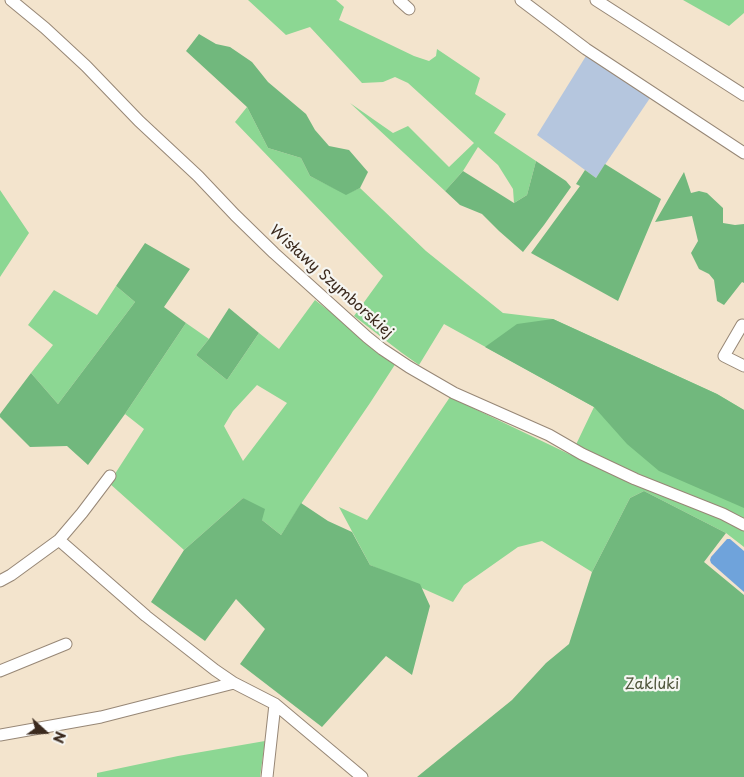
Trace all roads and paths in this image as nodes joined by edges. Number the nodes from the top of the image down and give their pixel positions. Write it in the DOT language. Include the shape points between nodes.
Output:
graph roads {
  1 [pos="11,0"];
  2 [pos="399,0"];
  3 [pos="521,0"];
  4 [pos="596,0"];
  5 [pos="409,9"];
  6 [pos="744,95"];
  7 [pos="744,153"];
  8 [pos="742,325"];
  9 [pos="744,366"];
  10 [pos="110,476"];
  11 [pos="744,525"];
  12 [pos="59,540"];
  13 [pos="0,581"];
  14 [pos="66,644"];
  15 [pos="0,671"];
  16 [pos="234,683"];
  17 [pos="275,704"];
  18 [pos="0,735"];
  19 [pos="266,777"];
  20 [pos="362,777"];
  1 -- 11 [label="street, Wisławy Szymborskiej" via="86,66 274,254 382,349 454,393 549,435 636,479"];
  2 -- 5 [label="street"];
  3 -- 7 [label="street" via="586,49"];
  4 -- 6 [label="street"];
  8 -- 9 [label="street" via="724,356"];
  10 -- 12 [label="street"];
  12 -- 13 [label="street"];
  12 -- 16 [label="street" via="146,616"];
  14 -- 15 [label="street"];
  16 -- 17 [label="street"];
  16 -- 18 [label="street" via="101,717"];
  17 -- 19 [label="street"];
  17 -- 20 [label="street"];
}
